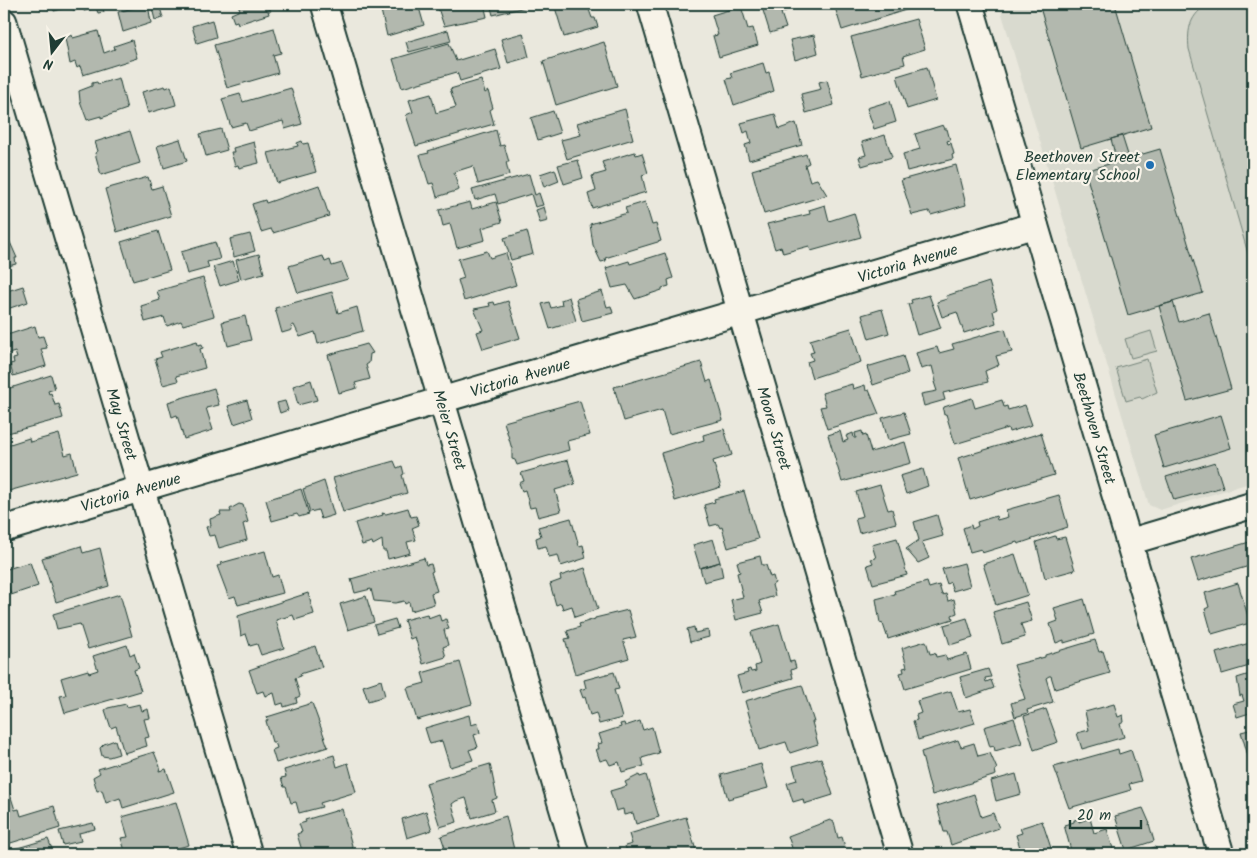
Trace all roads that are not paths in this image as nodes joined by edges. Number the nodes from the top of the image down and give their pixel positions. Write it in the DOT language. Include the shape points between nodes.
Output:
graph roads {
  1 [pos="324,4"];
  2 [pos="650,4"];
  3 [pos="970,4"];
  4 [pos="4,22"];
  5 [pos="1035,225"];
  6 [pos="742,313"];
  7 [pos="442,401"];
  8 [pos="142,490"];
  9 [pos="1253,505"];
  10 [pos="4,530"];
  11 [pos="1128,542"];
  12 [pos="249,854"];
  13 [pos="576,854"];
  14 [pos="900,854"];
  15 [pos="1221,854"];
  1 -- 7 [label="street, Meier Street"];
  2 -- 6 [label="street, Moore Street"];
  3 -- 5 [label="street, Beethoven Street"];
  4 -- 8 [label="street, May Street"];
  5 -- 6 [label="street, Victoria Avenue"];
  5 -- 11 [label="street, Beethoven Street"];
  6 -- 7 [label="street, Victoria Avenue"];
  6 -- 14 [label="street, Moore Street"];
  7 -- 8 [label="street, Victoria Avenue"];
  7 -- 13 [label="street, Meier Street"];
  8 -- 10 [label="street, Victoria Avenue"];
  8 -- 12 [label="street, May Street"];
  9 -- 11 [label="street"];
  11 -- 15 [label="street, Beethoven Street"];
}
